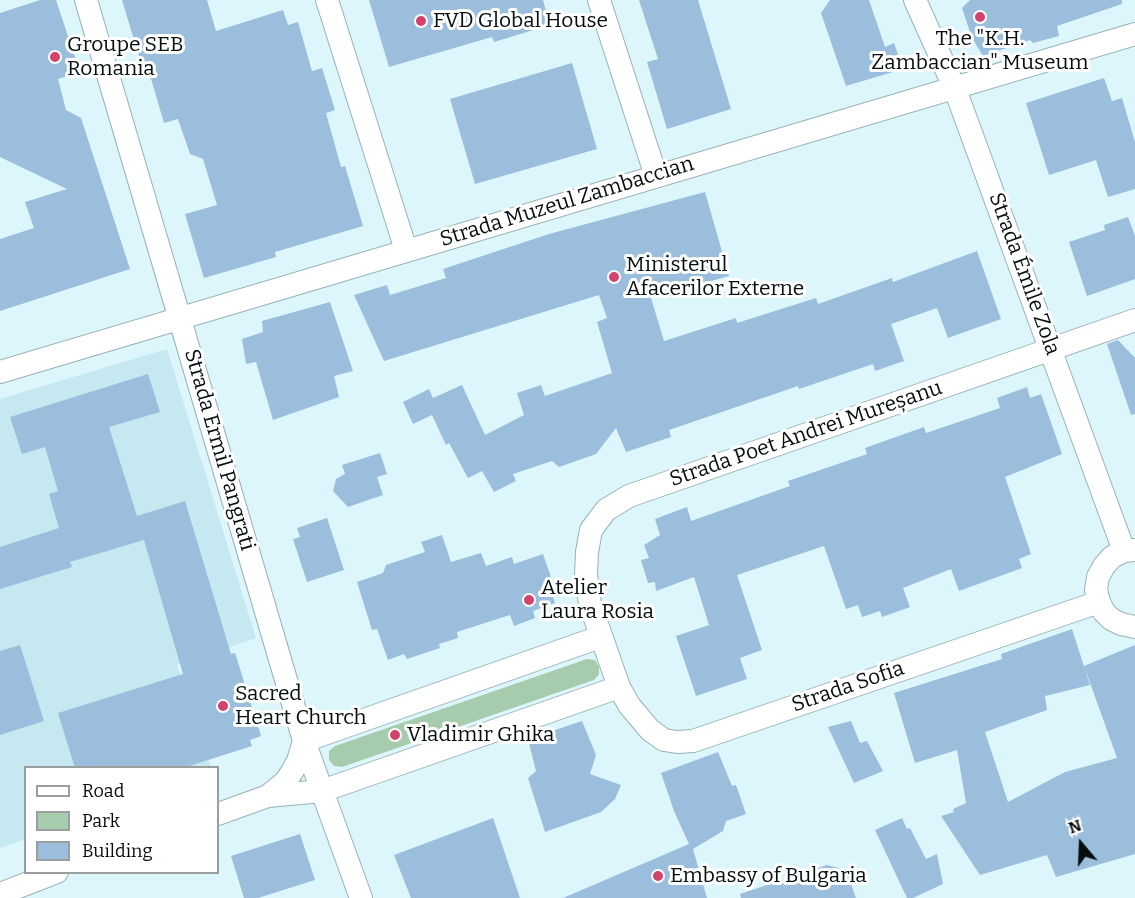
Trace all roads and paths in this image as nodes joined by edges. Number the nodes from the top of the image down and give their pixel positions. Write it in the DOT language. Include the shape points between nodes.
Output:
graph roads {
  1 [pos="86,0"];
  2 [pos="327,0"];
  3 [pos="599,0"];
  4 [pos="915,0"];
  5 [pos="1135,34"];
  6 [pos="955,89"];
  7 [pos="656,176"];
  8 [pos="406,250"];
  9 [pos="181,319"];
  10 [pos="1135,320"];
  11 [pos="1051,349"];
  12 [pos="0,372"];
  13 [pos="1130,551"];
  14 [pos="1099,602"];
  15 [pos="1135,627"];
  16 [pos="600,637"];
  17 [pos="619,687"];
  18 [pos="304,741"];
  19 [pos="322,790"];
  20 [pos="268,796"];
  21 [pos="219,814"];
  22 [pos="54,874"];
  23 [pos="0,894"];
  24 [pos="362,898"];
  1 -- 9 [label="street, Strada Ermil Pangrati"];
  2 -- 8 [label="street"];
  3 -- 7 [label="street"];
  4 -- 6 [label="street, Strada Émile Zola"];
  5 -- 6 [label="street, Strada Muzeul Zambaccian"];
  6 -- 7 [label="street, Strada Muzeul Zambaccian"];
  6 -- 11 [label="street, Strada Émile Zola"];
  7 -- 8 [label="street, Strada Muzeul Zambaccian"];
  8 -- 9 [label="street, Strada Muzeul Zambaccian"];
  9 -- 12 [label="street, Strada Muzeul Zambaccian"];
  9 -- 18 [label="street, Strada Ermil Pangrati"];
  10 -- 11 [label="street, Strada Poet Andrei Mureșanu"];
  11 -- 13 [label="street, Strada Émile Zola"];
  11 -- 16 [label="street, Strada Poet Andrei Mureșanu" via="629,496 606,510 591,530 587,552 590,604"];
  13 -- 14 [label="street" via="1113,557 1104,566 1096,590"];
  14 -- 15 [label="street" via="1111,619"];
  14 -- 17 [label="street, Strada Sofia" via="693,741 664,740 650,730"];
  16 -- 17 [label="street, Strada Poet Andrei Mureșanu"];
  16 -- 18 [label="street"];
  17 -- 19 [label="street"];
  18 -- 19 [label="street, Strada Ermil Pangrati"];
  18 -- 20 [label="street" via="292,772"];
  19 -- 20 [label="street"];
  19 -- 24 [label="street, Strada Ermil Pangrati"];
  20 -- 21 [label="street"];
  22 -- 23 [label="street"];
}
